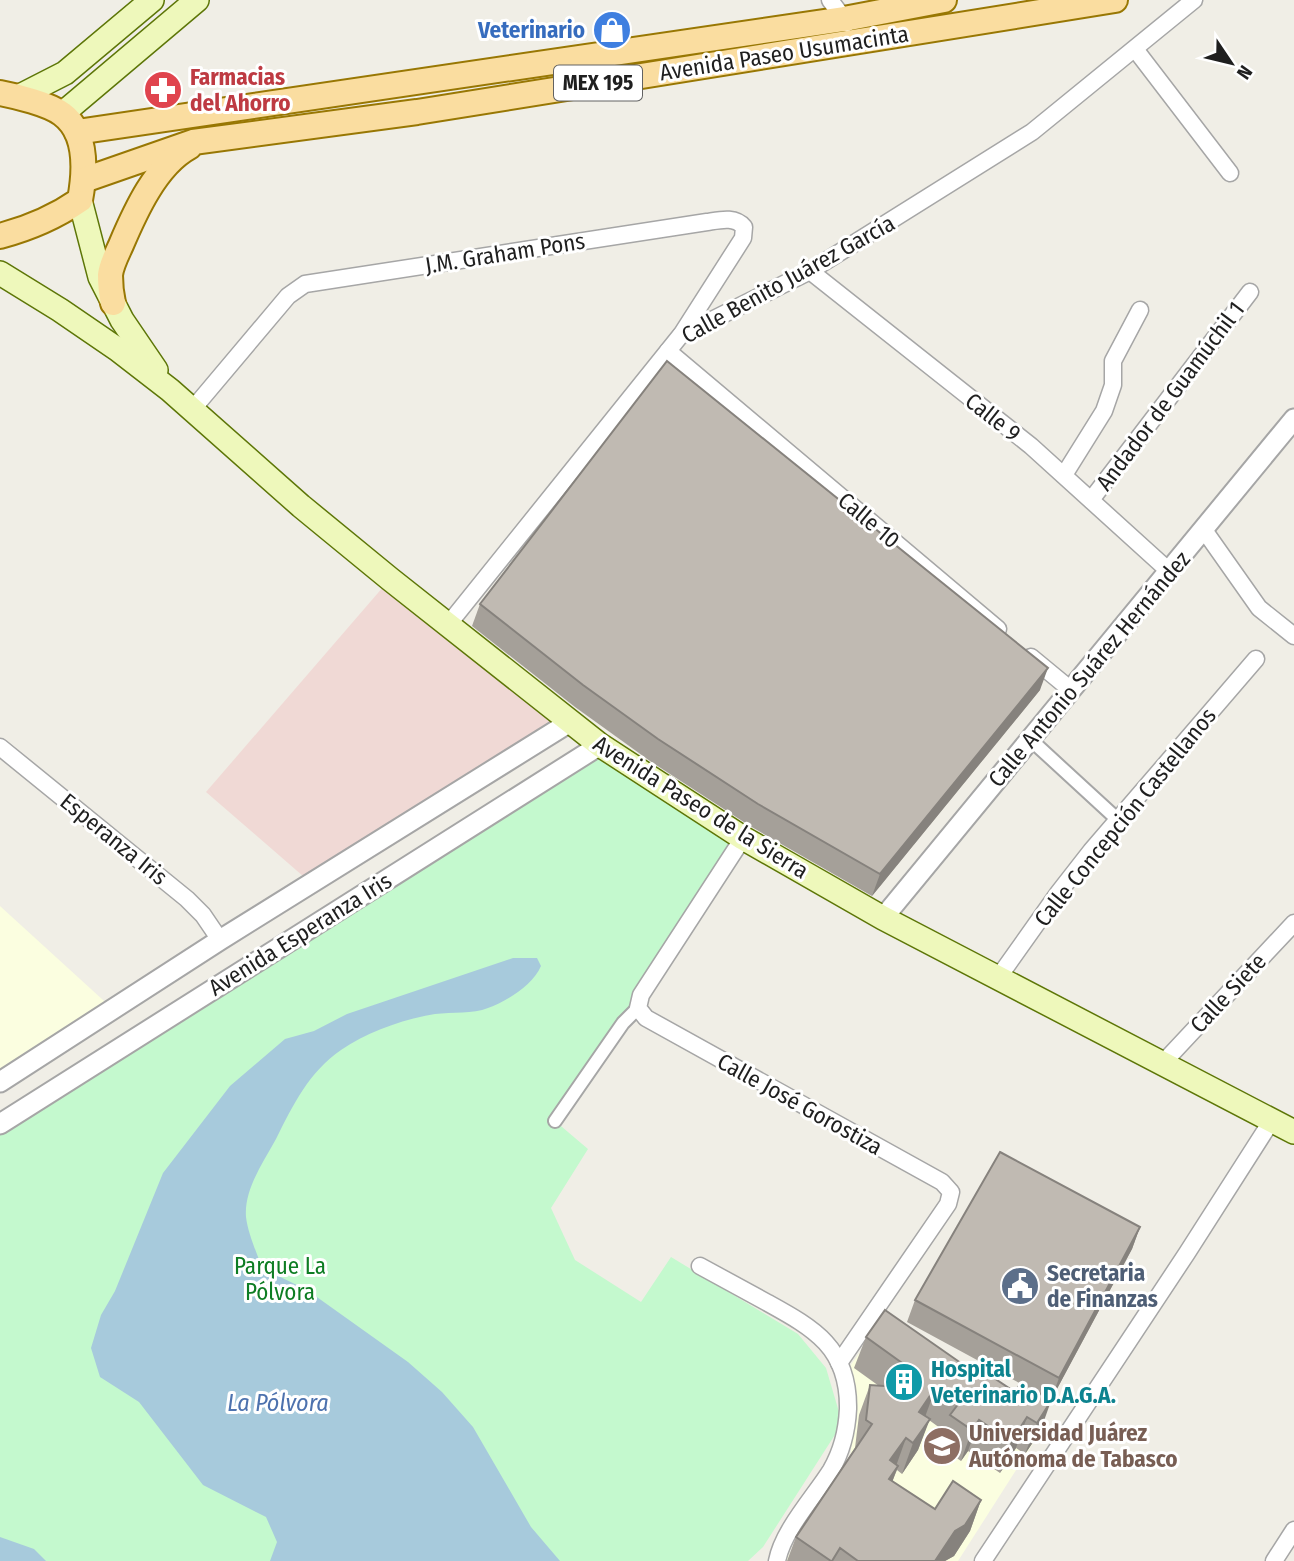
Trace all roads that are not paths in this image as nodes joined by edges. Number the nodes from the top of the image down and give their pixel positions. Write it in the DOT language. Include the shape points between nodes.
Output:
graph roads {
  1 [pos="152,0"];
  2 [pos="197,0"];
  3 [pos="944,0"];
  4 [pos="1115,0"];
  5 [pos="1194,0"];
  6 [pos="837,9"];
  7 [pos="860,40"];
  8 [pos="1135,49"];
  9 [pos="10,95"];
  10 [pos="69,123"];
  11 [pos="200,141"];
  12 [pos="1230,173"];
  13 [pos="82,190"];
  14 [pos="0,236"];
  15 [pos="810,271"];
  16 [pos="0,273"];
  17 [pos="1250,292"];
  18 [pos="113,303"];
  19 [pos="1140,310"];
  20 [pos="680,336"];
  21 [pos="668,351"];
  22 [pos="170,390"];
  23 [pos="192,410"];
  24 [pos="1293,423"];
  25 [pos="1064,475"];
  26 [pos="1091,500"];
  27 [pos="1204,530"];
  28 [pos="1170,572"];
  29 [pos="447,626"];
  30 [pos="1294,636"];
  31 [pos="1256,659"];
  32 [pos="1071,690"];
  33 [pos="570,722"];
  34 [pos="1031,740"];
  35 [pos="600,745"];
  36 [pos="0,747"];
  37 [pos="1117,819"];
  38 [pos="743,838"];
  39 [pos="883,918"];
  40 [pos="1294,923"];
  41 [pos="220,940"];
  42 [pos="998,978"];
  43 [pos="638,1009"];
  44 [pos="1162,1064"];
  45 [pos="0,1082"];
  46 [pos="1272,1120"];
  47 [pos="555,1121"];
  48 [pos="0,1124"];
  49 [pos="1294,1132"];
  50 [pos="700,1266"];
  51 [pos="839,1363"];
  52 [pos="1294,1530"];
  53 [pos="777,1561"];
  54 [pos="983,1561"];
  55 [pos="1274,1561"];
  1 -- 9 [label="main road" via="65,73"];
  2 -- 10 [label="main road"];
  3 -- 6 [label="main road, Avenida Paseo Usumacinta / MEX 195"];
  4 -- 7 [label="main road, Avenida Paseo Usumacinta / MEX 195"];
  5 -- 8 [label="street, Calle Benito Juárez García"];
  6 -- 7 [label="street"];
  6 -- 10 [label="main road, Avenida Paseo Usumacinta / MEX 195"];
  7 -- 11 [label="main road, Avenida Paseo Usumacinta / MEX 195" via="417,112"];
  8 -- 12 [label="street"];
  8 -- 15 [label="street, Calle Benito Juárez García" via="1032,132"];
  9 -- 10 [label="main road"];
  10 -- 13 [label="main road" via="83,153"];
  11 -- 13 [label="main road, Avenida Paseo Usumacinta / MEX 195"];
  11 -- 18 [label="main road" via="182,151 143,198 110,273"];
  13 -- 14 [label="main road, Avenida Paseo Usumacinta" via="53,218"];
  13 -- 18 [label="main road, Avenida Paseo de la Sierra" via="100,277"];
  15 -- 20 [label="street, Calle Benito Juárez García"];
  15 -- 25 [label="street, Calle 9"];
  16 -- 22 [label="main road, Avenida Paseo de la Sierra" via="72,317"];
  17 -- 26 [label="street, Andador de Guamúchil 1"];
  18 -- 22 [label="main road, Avenida Paseo de la Sierra"];
  19 -- 25 [label="street" via="1114,360 1113,385 1104,411"];
  20 -- 21 [label="street, Calle Benito Juárez García"];
  20 -- 23 [label="street, J.M. Graham Pons" via="743,238 744,227 738,221 725,219 305,284 288,296"];
  21 -- 29 [label="street, Calle Benito Juárez García"];
  21 -- 32 [label="street, Calle 10"];
  22 -- 23 [label="main road, Avenida Paseo de la Sierra"];
  23 -- 29 [label="main road, Avenida Paseo de la Sierra"];
  24 -- 27 [label="street, Calle Antonio Suárez Hernández"];
  25 -- 26 [label="street, Calle 9"];
  26 -- 28 [label="street, Calle 9"];
  27 -- 28 [label="street, Calle Antonio Suárez Hernández"];
  27 -- 30 [label="street" via="1259,608"];
  28 -- 32 [label="street, Calle Antonio Suárez Hernández"];
  29 -- 33 [label="main road, Avenida Paseo de la Sierra"];
  31 -- 37 [label="street, Calle Concepción Castellanos"];
  32 -- 34 [label="street, Calle Antonio Suárez Hernández"];
  33 -- 35 [label="main road, Avenida Paseo de la Sierra"];
  33 -- 41 [label="street, Avenida Esperanza Iris"];
  34 -- 37 [label="street"];
  34 -- 39 [label="street, Calle Antonio Suárez Hernández"];
  35 -- 38 [label="main road, Avenida Paseo de la Sierra"];
  35 -- 48 [label="street, Avenida Esperanza Iris"];
  36 -- 41 [label="street, Esperanza Iris" via="187,899"];
  37 -- 42 [label="street, Calle Concepción Castellanos"];
  38 -- 39 [label="main road, Avenida Paseo de la Sierra"];
  38 -- 43 [label="street" via="641,995"];
  39 -- 42 [label="main road, Avenida Paseo de la Sierra"];
  40 -- 44 [label="street, Calle Siete"];
  41 -- 45 [label="street, Avenida Esperanza Iris"];
  42 -- 44 [label="main road, Avenida Paseo de la Sierra"];
  43 -- 47 [label="street" via="622,1023"];
  43 -- 51 [label="street, Calle José Gorostiza" via="646,1018 950,1189 948,1204"];
  44 -- 46 [label="main road, Avenida Paseo de la Sierra"];
  46 -- 49 [label="main road, Avenida Paseo de la Sierra"];
  46 -- 54 [label="street"];
  50 -- 51 [label="street" via="806,1324"];
  51 -- 53 [label="street" via="848,1402 842,1447 786,1537"];
  52 -- 55 [label="street"];
}
